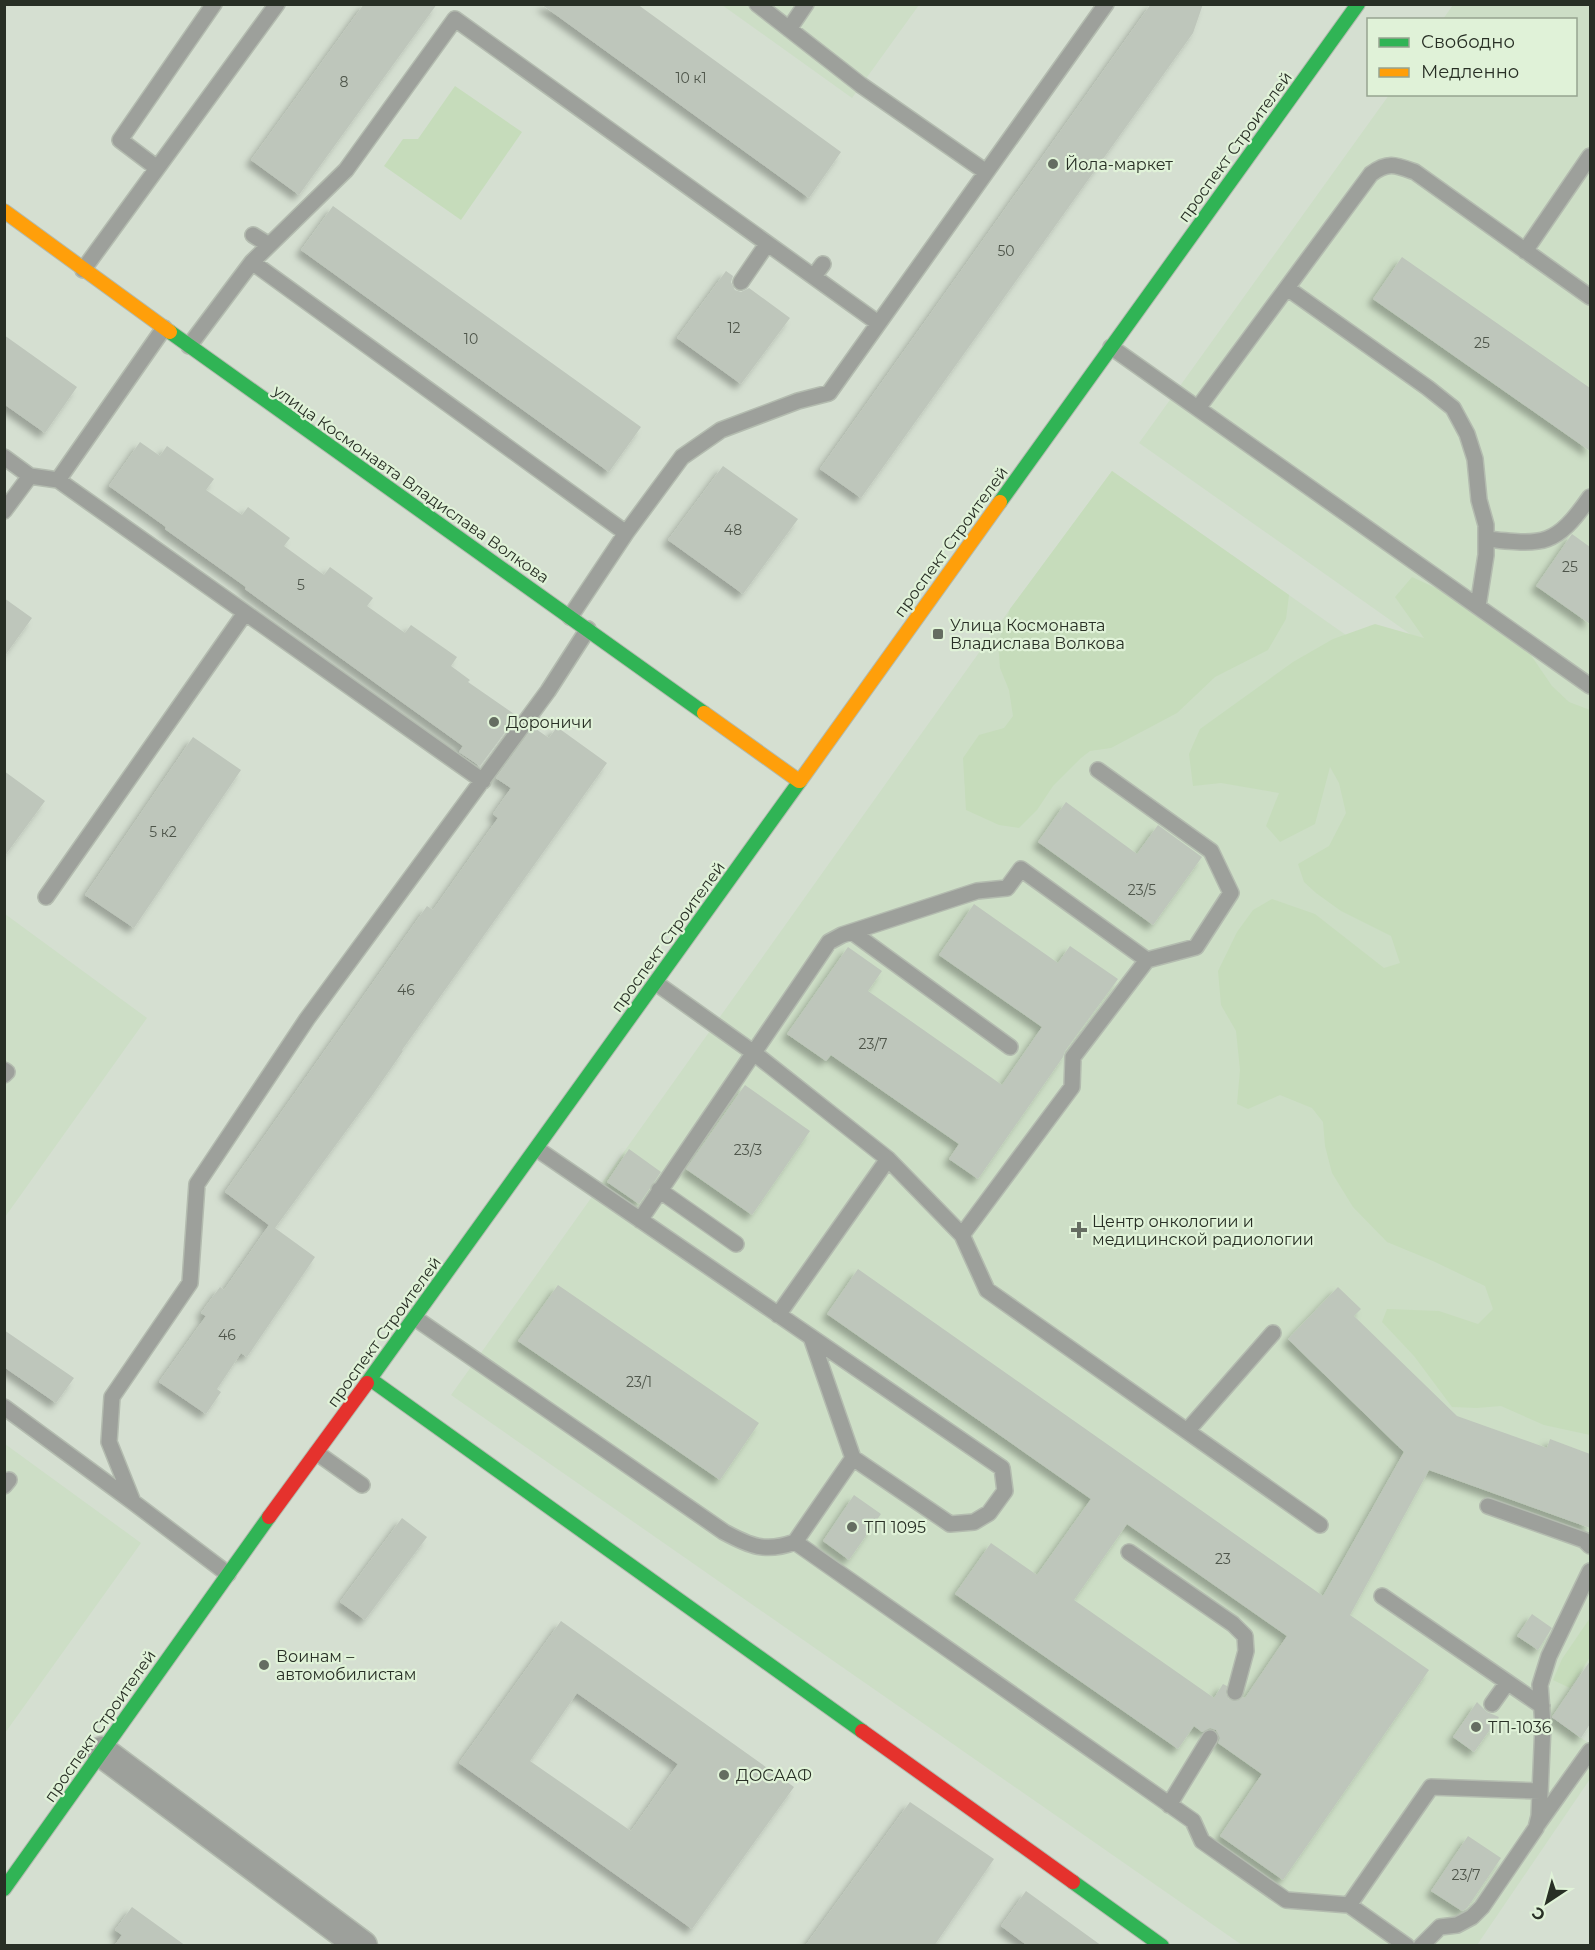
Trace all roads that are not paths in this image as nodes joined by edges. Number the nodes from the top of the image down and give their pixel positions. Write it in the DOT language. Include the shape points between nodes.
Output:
graph roads {
  1 [pos="214,4"];
  2 [pos="277,4"];
  3 [pos="757,4"];
  4 [pos="806,4"];
  5 [pos="1106,4"];
  6 [pos="1358,4"];
  7 [pos="789,29"];
  8 [pos="1590,156"];
  9 [pos="157,168"];
  10 [pos="986,172"];
  11 [pos="4,211"];
  12 [pos="253,235"];
  13 [pos="767,244"];
  14 [pos="270,245"];
  15 [pos="1525,251"];
  16 [pos="252,262"];
  17 [pos="823,264"];
  18 [pos="83,270"];
  19 [pos="814,276"];
  20 [pos="741,282"];
  21 [pos="1287,288"];
  22 [pos="1590,297"];
  23 [pos="878,323"];
  24 [pos="164,328"];
  25 [pos="189,346"];
  26 [pos="1111,347"];
  27 [pos="1198,408"];
  28 [pos="4,457"];
  29 [pos="30,476"];
  30 [pos="58,480"];
  31 [pos="1590,497"];
  32 [pos="4,511"];
  33 [pos="626,533"];
  34 [pos="1486,538"];
  35 [pos="1478,606"];
  36 [pos="245,613"];
  37 [pos="570,617"];
  38 [pos="588,629"];
  39 [pos="1590,686"];
  40 [pos="1098,770"];
  41 [pos="483,782"];
  42 [pos="799,782"];
  43 [pos="46,897"];
  44 [pos="852,932"];
  45 [pos="1147,960"];
  46 [pos="656,983"];
  47 [pos="1010,1047"];
  48 [pos="754,1053"];
  49 [pos="4,1070"];
  50 [pos="4,1075"];
  51 [pos="537,1149"];
  52 [pos="888,1160"];
  53 [pos="659,1191"];
  54 [pos="640,1220"];
  55 [pos="962,1234"];
  56 [pos="736,1244"];
  57 [pos="778,1315"];
  58 [pos="415,1318"];
  59 [pos="1274,1333"];
  60 [pos="811,1337"];
  61 [pos="370,1380"];
  62 [pos="4,1407"];
  63 [pos="1186,1431"];
  64 [pos="317,1453"];
  65 [pos="853,1458"];
  66 [pos="362,1485"];
  67 [pos="134,1502"];
  68 [pos="1488,1506"];
  69 [pos="1320,1525"];
  70 [pos="795,1542"];
  71 [pos="1590,1546"];
  72 [pos="1129,1552"];
  73 [pos="1590,1571"];
  74 [pos="228,1574"];
  75 [pos="1382,1596"];
  76 [pos="1507,1683"];
  77 [pos="1235,1692"];
  78 [pos="1492,1704"];
  79 [pos="1542,1706"];
  80 [pos="1210,1738"];
  81 [pos="1590,1751"];
  82 [pos="102,1752"];
  83 [pos="1540,1791"];
  84 [pos="1169,1805"];
  85 [pos="1536,1828"];
  86 [pos="4,1889"];
  87 [pos="1350,1905"];
  88 [pos="362,1946"];
  89 [pos="1162,1946"];
  90 [pos="1407,1946"];
  91 [pos="1421,1946"];
  1 -- 9 [label="lane" via="120,141"];
  2 -- 9 [label="lane"];
  3 -- 7 [label="lane"];
  4 -- 7 [label="lane"];
  5 -- 10 [label="lane"];
  6 -- 26 [label="main road, проспект Строителей"];
  7 -- 10 [label="lane" via="861,85"];
  8 -- 15 [label="lane"];
  9 -- 18 [label="lane"];
  10 -- 23 [label="lane"];
  11 -- 18 [label="main road, улица Космонавта Владислава Волкова"];
  12 -- 14 [label="lane"];
  13 -- 14 [label="lane" via="455,19 346,170"];
  13 -- 19 [label="lane"];
  13 -- 20 [label="lane"];
  14 -- 16 [label="lane"];
  15 -- 21 [label="lane" via="1415,172 1383,165 1371,174"];
  15 -- 22 [label="lane"];
  16 -- 25 [label="lane"];
  16 -- 33 [label="lane"];
  17 -- 19 [label="lane"];
  18 -- 24 [label="main road, улица Космонавта Владислава Волкова"];
  19 -- 23 [label="lane"];
  21 -- 27 [label="lane"];
  21 -- 34 [label="lane" via="1453,408 1475,459"];
  23 -- 33 [label="lane" via="829,393 721,430 682,457"];
  24 -- 25 [label="main road, улица Космонавта Владислава Волкова"];
  24 -- 30 [label="lane"];
  25 -- 37 [label="main road, улица Космонавта Владислава Волкова"];
  26 -- 27 [label="lane"];
  26 -- 42 [label="main road, проспект Строителей"];
  27 -- 35 [label="lane"];
  28 -- 29 [label="lane"];
  29 -- 30 [label="lane"];
  29 -- 32 [label="lane"];
  30 -- 36 [label="lane"];
  31 -- 34 [label="lane" via="1575,519 1541,542"];
  33 -- 37 [label="lane"];
  34 -- 35 [label="lane"];
  35 -- 39 [label="lane"];
  36 -- 41 [label="lane"];
  36 -- 43 [label="lane"];
  37 -- 38 [label="main road, улица Космонавта Владислава Волкова"];
  38 -- 41 [label="lane"];
  38 -- 42 [label="main road, улица Космонавта Владислава Волкова"];
  40 -- 45 [label="lane" via="1211,851 1231,893 1196,947"];
  41 -- 67 [label="lane" via="307,1019 197,1184 190,1283 112,1397 109,1442"];
  42 -- 46 [label="main road, проспект Строителей"];
  44 -- 45 [label="lane" via="976,891 1007,888 1022,869"];
  44 -- 47 [label="lane"];
  44 -- 48 [label="lane" via="829,942"];
  45 -- 55 [label="lane" via="1073,1057 1072,1087"];
  46 -- 48 [label="lane"];
  46 -- 51 [label="main road, проспект Строителей"];
  48 -- 52 [label="lane"];
  48 -- 53 [label="lane"];
  49 -- 50 [label="lane"];
  51 -- 54 [label="lane"];
  51 -- 58 [label="main road, проспект Строителей"];
  52 -- 55 [label="lane"];
  52 -- 57 [label="lane"];
  53 -- 54 [label="lane"];
  53 -- 56 [label="lane"];
  54 -- 57 [label="lane"];
  55 -- 63 [label="lane" via="987,1290"];
  57 -- 60 [label="lane"];
  58 -- 61 [label="main road, проспект Строителей"];
  58 -- 70 [label="lane" via="724,1532 763,1549"];
  59 -- 63 [label="lane"];
  60 -- 65 [label="lane"];
  60 -- 65 [label="lane" via="1002,1468 1005,1491 989,1513 974,1522 950,1524"];
  61 -- 64 [label="main road, проспект Строителей"];
  61 -- 89 [label="main road"];
  62 -- 67 [label="lane"];
  63 -- 69 [label="lane"];
  64 -- 66 [label="lane"];
  64 -- 74 [label="main road, проспект Строителей"];
  65 -- 70 [label="lane"];
  67 -- 74 [label="lane"];
  68 -- 71 [label="lane" via="1584,1540"];
  70 -- 84 [label="lane"];
  72 -- 77 [label="lane" via="1245,1636 1246,1651"];
  73 -- 79 [label="lane" via="1549,1656 1540,1685"];
  74 -- 82 [label="main road, проспект Строителей"];
  75 -- 76 [label="lane"];
  76 -- 78 [label="lane"];
  76 -- 79 [label="lane"];
  79 -- 83 [label="lane"];
  80 -- 84 [label="lane"];
  81 -- 85 [label="lane"];
  82 -- 86 [label="main road, проспект Строителей"];
  82 -- 88 [label="street"];
  83 -- 85 [label="lane"];
  83 -- 87 [label="lane" via="1431,1787"];
  84 -- 87 [label="lane" via="1192,1821 1202,1840 1286,1900"];
  85 -- 91 [label="lane" via="1482,1907 1472,1917 1440,1927"];
  87 -- 90 [label="lane"];
}
